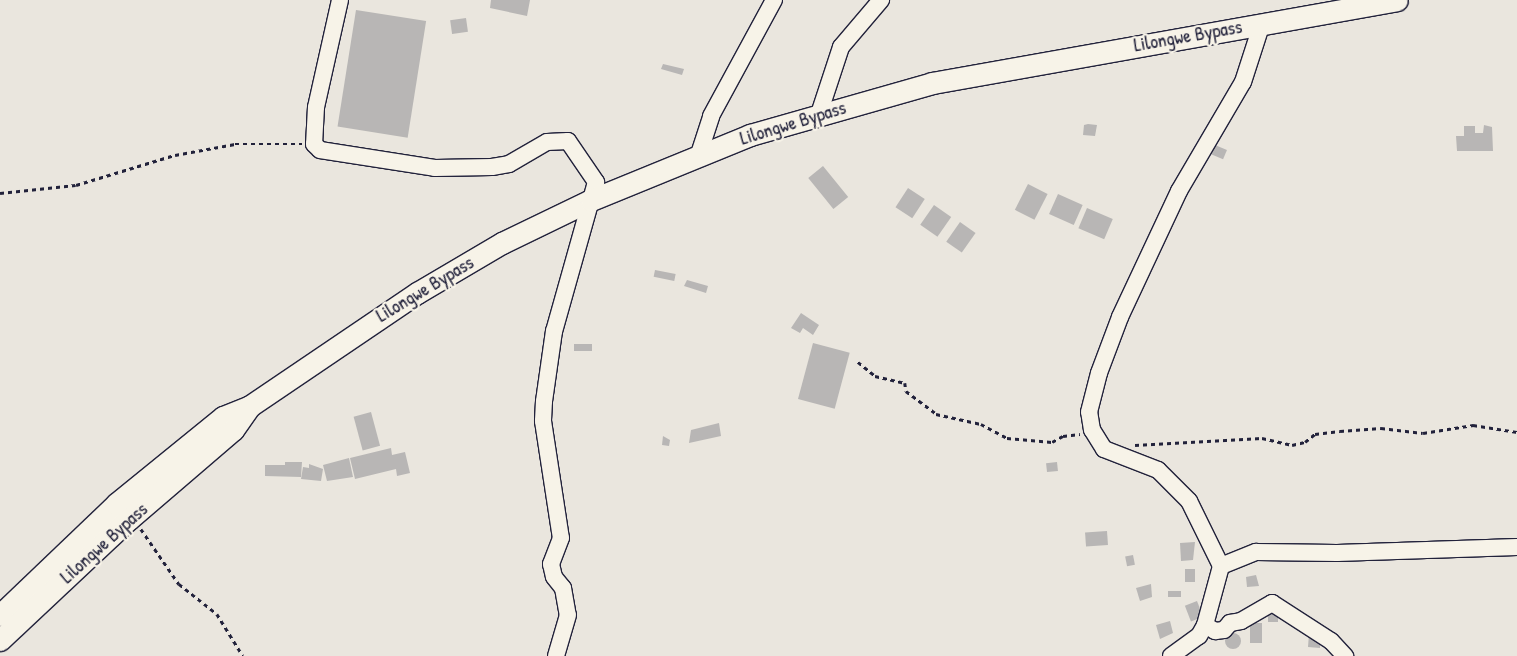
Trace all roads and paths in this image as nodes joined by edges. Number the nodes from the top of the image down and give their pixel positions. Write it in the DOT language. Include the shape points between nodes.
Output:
graph roads {
  1 [pos="340,0"];
  2 [pos="774,0"];
  3 [pos="881,0"];
  4 [pos="1396,0"];
  5 [pos="1262,23"];
  6 [pos="820,114"];
  7 [pos="314,144"];
  8 [pos="699,154"];
  9 [pos="0,193"];
  10 [pos="591,200"];
  11 [pos="858,362"];
  12 [pos="250,406"];
  13 [pos="1517,432"];
  14 [pos="1096,439"];
  15 [pos="1112,454"];
  16 [pos="137,524"];
  17 [pos="1517,547"];
  18 [pos="1221,566"];
  19 [pos="0,615"];
  20 [pos="1205,625"];
  21 [pos="0,640"];
  22 [pos="243,656"];
  23 [pos="556,656"];
  24 [pos="1171,656"];
  25 [pos="1345,656"];
  1 -- 7 [label="street" via="316,107"];
  2 -- 8 [label="street" via="711,116"];
  3 -- 6 [label="street" via="841,48"];
  4 -- 5 [label="main road, Lilongwe Bypass"];
  5 -- 6 [label="main road, Lilongwe Bypass" via="932,83"];
  5 -- 14 [label="street" via="1243,82 1179,191 1120,317 1092,395 1089,422"];
  6 -- 8 [label="main road, Lilongwe Bypass"];
  7 -- 9 [label="path" via="235,144 175,155 76,185"];
  7 -- 10 [label="street" via="320,150 380,162 435,168 509,164 547,142 568,141 596,182"];
  8 -- 10 [label="main road, Lilongwe Bypass"];
  10 -- 12 [label="main road, Lilongwe Bypass" via="502,242 417,293"];
  10 -- 23 [label="street" via="554,330 544,401 543,421 561,538 551,564 554,577 563,588 568,615"];
  11 -- 14 [label="path" via="875,376 905,383 906,390 936,414 981,424 1007,438 1052,442 1063,436 1080,434"];
  12 -- 19 [label="main road, Lilongwe Bypass" via="223,417 167,460"];
  12 -- 21 [label="main road, Lilongwe Bypass" via="233,430 122,525"];
  13 -- 15 [label="path" via="1473,425 1423,433 1381,428 1315,434 1305,442 1292,445 1262,438 1129,445 1120,446"];
  14 -- 15 [label="street"];
  15 -- 18 [label="street" via="1150,466 1171,481 1194,508"];
  16 -- 22 [label="path" via="179,584 217,614"];
  17 -- 18 [label="street" via="1336,553 1256,552"];
  18 -- 20 [label="street"];
  20 -- 24 [label="street" via="1199,636"];
  20 -- 25 [label="street" via="1215,631 1224,630 1230,623 1241,621 1272,603 1331,641"];
}
